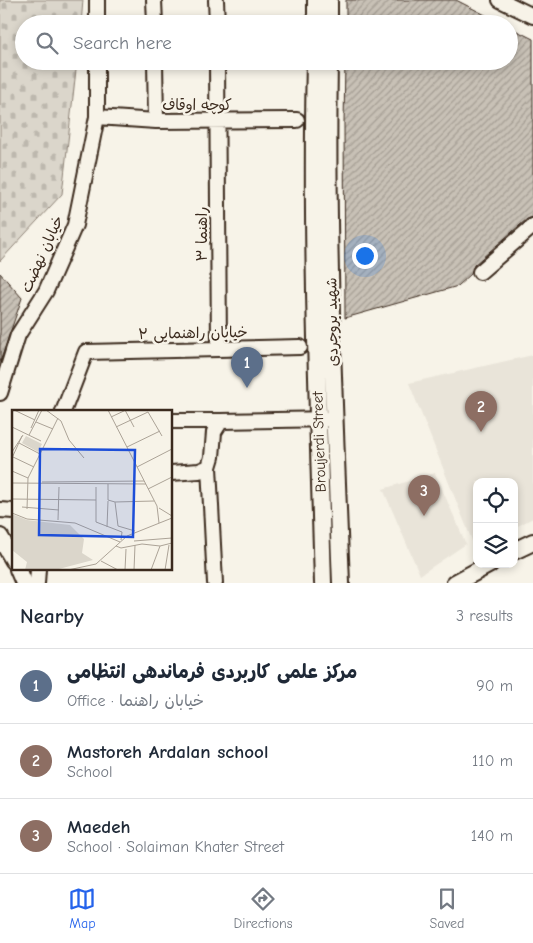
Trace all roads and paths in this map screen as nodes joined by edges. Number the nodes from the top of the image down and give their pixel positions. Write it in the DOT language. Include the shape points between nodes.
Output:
graph roads {
  1 [pos="97,0"];
  2 [pos="154,0"];
  3 [pos="216,0"];
  4 [pos="316,0"];
  5 [pos="329,0"];
  6 [pos="501,0"];
  7 [pos="97,15"];
  8 [pos="155,15"];
  9 [pos="217,15"];
  10 [pos="316,15"];
  11 [pos="329,15"];
  12 [pos="533,16"];
  13 [pos="97,70"];
  14 [pos="155,70"];
  15 [pos="217,70"];
  16 [pos="315,70"];
  17 [pos="328,70"];
  18 [pos="97,117"];
  19 [pos="298,120"];
  20 [pos="156,121"];
  21 [pos="218,121"];
  22 [pos="533,226"];
  23 [pos="480,272"];
  24 [pos="300,347"];
  25 [pos="219,348"];
  26 [pos="0,393"];
  27 [pos="64,410"];
  28 [pos="326,419"];
  29 [pos="172,421"];
  30 [pos="221,421"];
  31 [pos="209,467"];
  32 [pos="172,473"];
  33 [pos="0,537"];
  34 [pos="533,542"];
  35 [pos="518,550"];
  36 [pos="12,558"];
  37 [pos="483,568"];
  38 [pos="18,570"];
  39 [pos="38,570"];
  40 [pos="24,583"];
  41 [pos="37,583"];
  42 [pos="215,583"];
  43 [pos="323,583"];
  44 [pos="341,583"];
  45 [pos="455,583"];
  1 -- 7 [label="street"];
  2 -- 8 [label="street"];
  3 -- 9 [label="street"];
  4 -- 10 [label="street"];
  5 -- 11 [label="street"];
  6 -- 12 [label="street"];
  13 -- 18 [label="street, خیابان نهضت"];
  14 -- 20 [label="street"];
  15 -- 21 [label="street, راهنما ۳"];
  16 -- 28 [label="street, Broujerdi Street" via="314,179"];
  17 -- 28 [label="street, شهید بروجردی"];
  18 -- 20 [label="street, کوچه اوقاف"];
  18 -- 26 [label="street, خیابان نهضت" via="75,225 46,291 18,335"];
  19 -- 21 [label="street, کوچه اوقاف"];
  20 -- 21 [label="street, کوچه اوقاف"];
  21 -- 25 [label="street, راهنما ۳"];
  22 -- 23 [label="street"];
  24 -- 25 [label="street, خیابان راهنمایی ۲"];
  25 -- 27 [label="street, خیابان راهنمایی ۲" via="86,352"];
  28 -- 30 [label="street"];
  28 -- 43 [label="street, Broujerdi Street"];
  28 -- 44 [label="street, شهید بروجردی"];
  29 -- 30 [label="street"];
  30 -- 31 [label="street" via="214,432"];
  31 -- 32 [label="street"];
  31 -- 42 [label="street"];
  33 -- 36 [label="street"];
  34 -- 35 [label="street"];
  37 -- 45 [label="street"];
  38 -- 40 [label="street"];
  39 -- 41 [label="street"];
}
